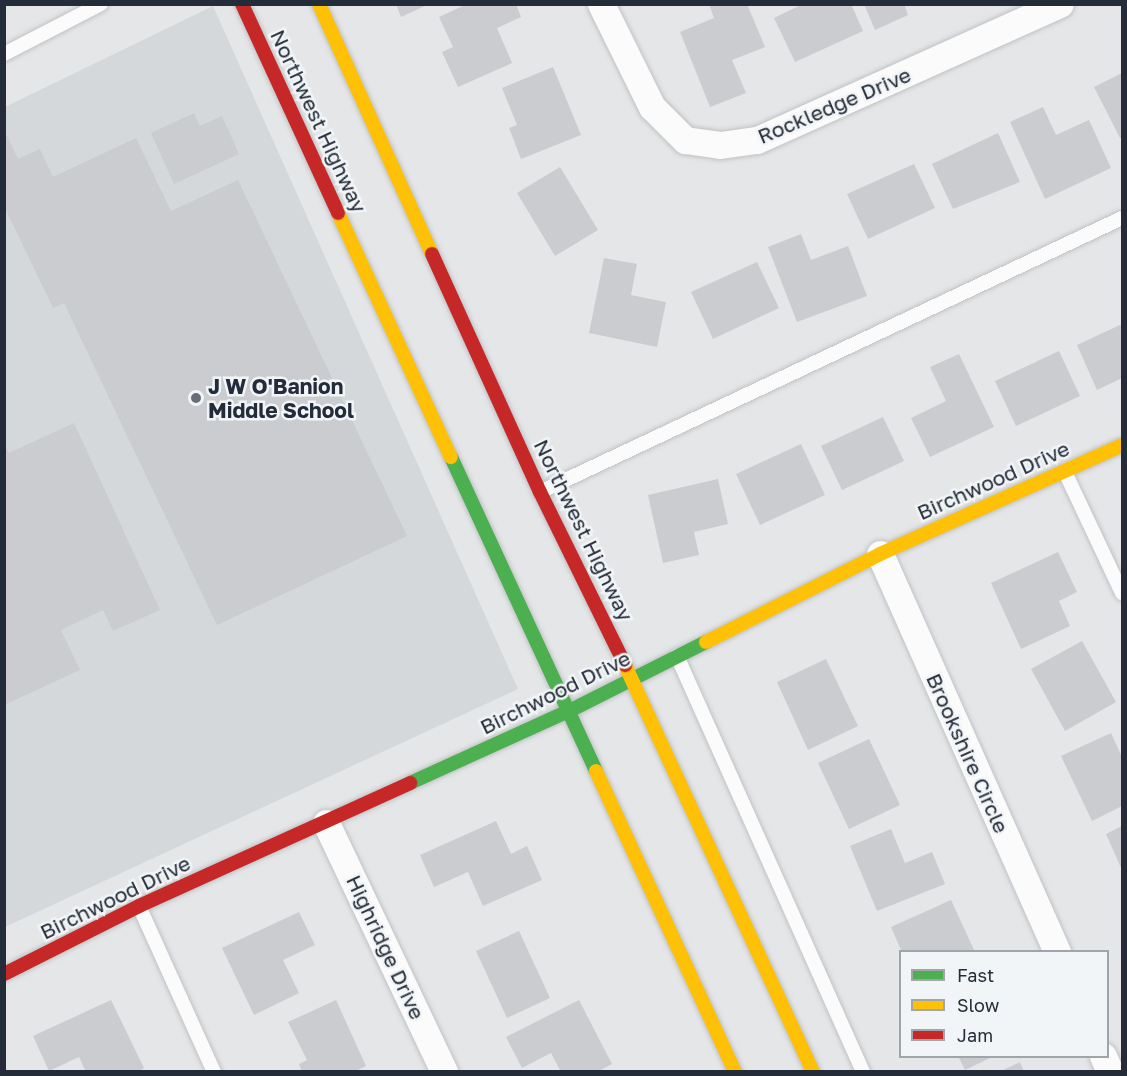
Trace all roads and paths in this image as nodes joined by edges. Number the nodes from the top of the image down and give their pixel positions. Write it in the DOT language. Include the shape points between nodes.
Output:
graph roads {
  1 [pos="101,4"];
  2 [pos="242,4"];
  3 [pos="319,4"];
  4 [pos="601,4"];
  5 [pos="1060,4"];
  6 [pos="4,54"];
  7 [pos="1122,218"];
  8 [pos="1122,445"];
  9 [pos="1065,472"];
  10 [pos="540,492"];
  11 [pos="880,554"];
  12 [pos="1122,593"];
  13 [pos="677,656"];
  14 [pos="632,678"];
  15 [pos="569,711"];
  16 [pos="326,823"];
  17 [pos="139,906"];
  18 [pos="1056,950"];
  19 [pos="4,974"];
  20 [pos="214,1071"];
  21 [pos="444,1071"];
  22 [pos="735,1071"];
  23 [pos="813,1071"];
  24 [pos="863,1071"];
  1 -- 6 [label="lane"];
  2 -- 15 [label="main road, Northwest Highway"];
  3 -- 10 [label="main road, Northwest Highway"];
  4 -- 5 [label="street, Rockledge Drive" via="652,107 685,140 720,145 757,140"];
  7 -- 10 [label="lane"];
  8 -- 9 [label="main road, Birchwood Drive"];
  9 -- 11 [label="main road, Birchwood Drive"];
  9 -- 12 [label="lane"];
  10 -- 14 [label="main road, Northwest Highway"];
  11 -- 13 [label="main road, Birchwood Drive"];
  11 -- 18 [label="street, Brookshire Circle"];
  13 -- 14 [label="main road, Birchwood Drive"];
  13 -- 24 [label="lane"];
  14 -- 15 [label="main road, Birchwood Drive"];
  14 -- 23 [label="main road, Northwest Highway"];
  15 -- 16 [label="main road, Birchwood Drive"];
  15 -- 22 [label="main road, Northwest Highway"];
  16 -- 17 [label="main road, Birchwood Drive"];
  16 -- 21 [label="street, Highridge Drive"];
  17 -- 19 [label="main road, Birchwood Drive"];
  17 -- 20 [label="lane"];
}
